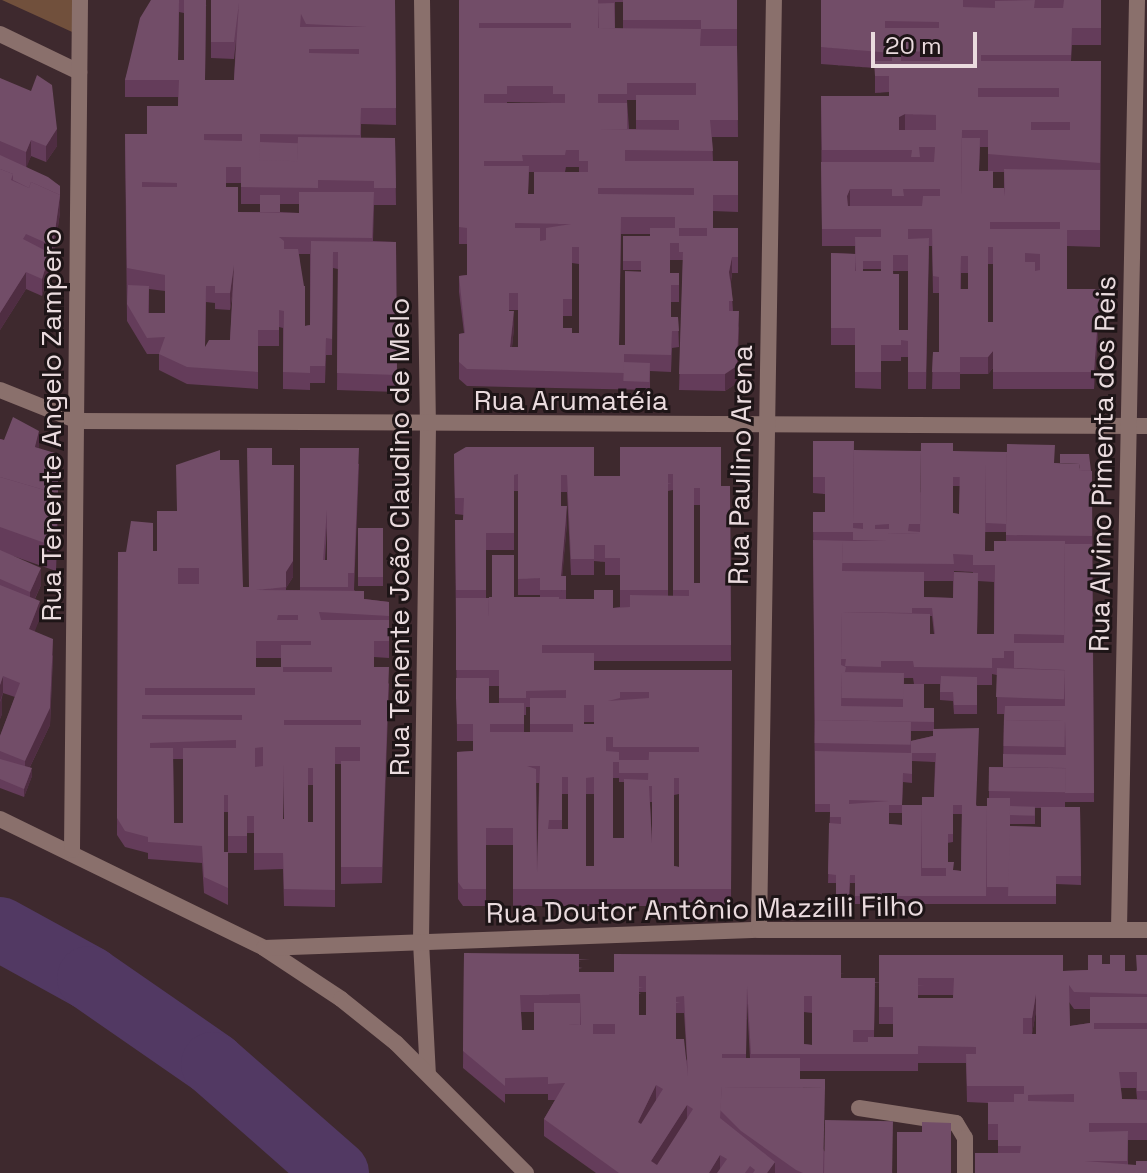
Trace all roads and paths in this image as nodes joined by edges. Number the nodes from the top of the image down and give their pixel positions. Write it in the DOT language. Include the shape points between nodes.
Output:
graph roads {
  1 [pos="80,0"];
  2 [pos="422,0"];
  3 [pos="774,0"];
  4 [pos="1137,0"];
  5 [pos="0,34"];
  6 [pos="79,72"];
  7 [pos="0,390"];
  8 [pos="78,421"];
  9 [pos="428,426"];
  10 [pos="767,426"];
  11 [pos="1128,426"];
  12 [pos="1147,426"];
  13 [pos="0,819"];
  14 [pos="72,850"];
  15 [pos="1119,929"];
  16 [pos="759,930"];
  17 [pos="1147,930"];
  18 [pos="421,942"];
  19 [pos="264,948"];
  20 [pos="428,1074"];
  21 [pos="859,1108"];
  22 [pos="526,1173"];
  23 [pos="965,1173"];
  1 -- 6 [label="street, Rua Tenente Angelo Zampero"];
  2 -- 9 [label="street, Rua Tenente João Claudino de Melo"];
  3 -- 10 [label="street, Rua Paulino Arena"];
  4 -- 11 [label="street, Rua Alvino Pimenta dos Reis"];
  5 -- 6 [label="street"];
  6 -- 8 [label="street, Rua Tenente Angelo Zampero"];
  7 -- 8 [label="street, Rua Arumatéia"];
  8 -- 9 [label="street, Rua Arumatéia"];
  8 -- 14 [label="street, Rua Tenente Angelo Zampero"];
  9 -- 10 [label="street, Rua Arumatéia"];
  9 -- 18 [label="street, Rua Tenente João Claudino de Melo"];
  10 -- 11 [label="street, Rua Arumatéia"];
  10 -- 16 [label="street, Rua Paulino Arena"];
  11 -- 12 [label="street, Rua Arumatéia"];
  11 -- 15 [label="street, Rua Alvino Pimenta dos Reis"];
  13 -- 14 [label="street"];
  14 -- 19 [label="street"];
  15 -- 16 [label="street, Rua Doutor Antônio Mazzilli Filho"];
  15 -- 17 [label="street, Rua Doutor Antônio Mazzilli Filho"];
  16 -- 18 [label="street, Rua Doutor Antônio Mazzilli Filho"];
  18 -- 19 [label="street, Rua Doutor Antônio Mazzilli Filho"];
  18 -- 20 [label="street, Rua Tenente João Claudino de Melo"];
  19 -- 20 [label="street" via="341,999"];
  20 -- 22 [label="street"];
  21 -- 23 [label="street" via="956,1123 965,1138"];
}
